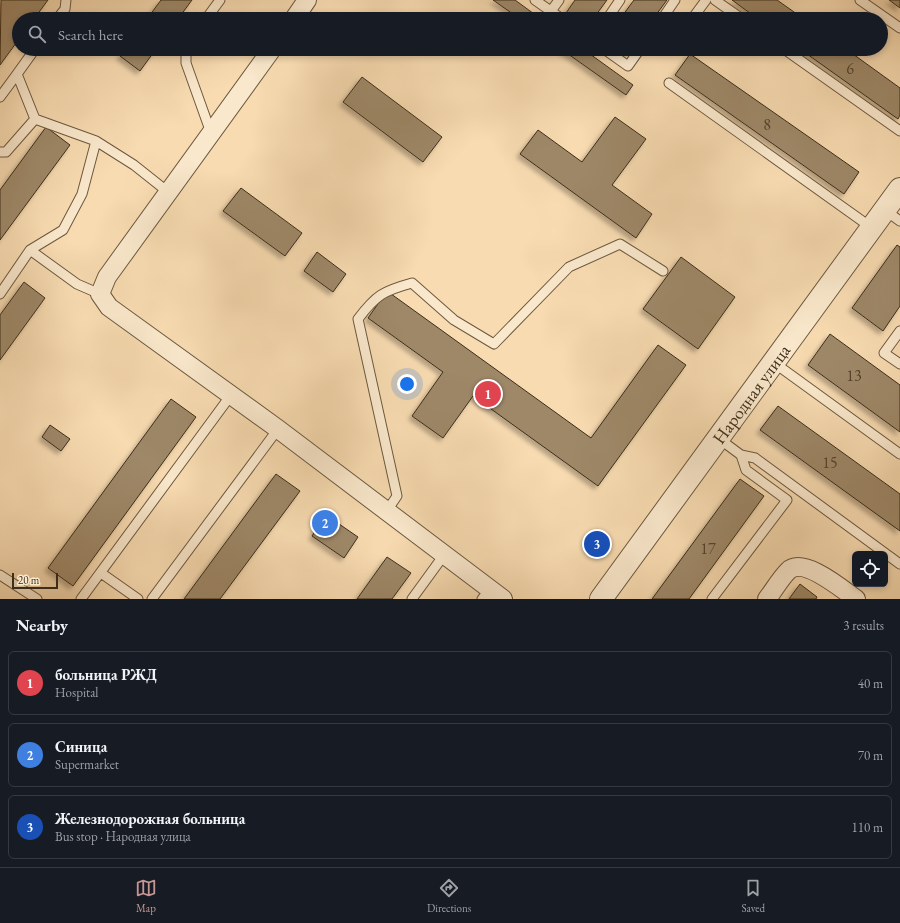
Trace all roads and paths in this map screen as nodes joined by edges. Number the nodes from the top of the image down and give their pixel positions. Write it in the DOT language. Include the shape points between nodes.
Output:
graph roads {
  1 [pos="66,0"];
  2 [pos="220,0"];
  3 [pos="307,0"];
  4 [pos="535,0"];
  5 [pos="559,0"];
  6 [pos="620,0"];
  7 [pos="676,0"];
  8 [pos="706,0"];
  9 [pos="715,0"];
  10 [pos="860,0"];
  11 [pos="551,11"];
  12 [pos="63,12"];
  13 [pos="211,12"];
  14 [pos="299,12"];
  15 [pos="612,12"];
  16 [pos="667,12"];
  17 [pos="697,12"];
  18 [pos="732,12"];
  19 [pos="877,12"];
  20 [pos="888,20"];
  21 [pos="900,28"];
  22 [pos="30,56"];
  23 [pos="186,56"];
  24 [pos="267,56"];
  25 [pos="614,56"];
  26 [pos="635,56"];
  27 [pos="794,56"];
  28 [pos="17,74"];
  29 [pos="669,83"];
  30 [pos="0,97"];
  31 [pos="35,119"];
  32 [pos="900,131"];
  33 [pos="211,133"];
  34 [pos="96,141"];
  35 [pos="0,152"];
  36 [pos="900,189"];
  37 [pos="168,192"];
  38 [pos="892,215"];
  39 [pos="872,228"];
  40 [pos="30,250"];
  41 [pos="663,271"];
  42 [pos="0,294"];
  43 [pos="100,294"];
  44 [pos="900,331"];
  45 [pos="773,362"];
  46 [pos="900,364"];
  47 [pos="231,395"];
  48 [pos="278,429"];
  49 [pos="718,438"];
  50 [pos="900,454"];
  51 [pos="741,455"];
  52 [pos="386,512"];
  53 [pos="444,556"];
  54 [pos="900,564"];
  55 [pos="101,572"];
  56 [pos="0,575"];
  57 [pos="492,596"];
  58 [pos="607,597"];
  59 [pos="37,599"];
  60 [pos="81,599"];
  61 [pos="138,599"];
  62 [pos="152,599"];
  63 [pos="412,599"];
  64 [pos="712,599"];
  65 [pos="767,599"];
  66 [pos="856,599"];
  1 -- 12 [label="lane"];
  2 -- 13 [label="lane"];
  3 -- 14 [label="street"];
  4 -- 11 [label="lane"];
  5 -- 11 [label="lane"];
  6 -- 15 [label="lane"];
  7 -- 16 [label="lane"];
  8 -- 17 [label="lane"];
  9 -- 18 [label="lane"];
  10 -- 19 [label="lane"];
  20 -- 21 [label="lane"];
  22 -- 28 [label="lane"];
  23 -- 33 [label="lane" via="186,63"];
  24 -- 33 [label="street"];
  25 -- 26 [label="lane" via="628,66"];
  27 -- 32 [label="lane"];
  28 -- 30 [label="lane"];
  28 -- 31 [label="lane"];
  29 -- 39 [label="lane"];
  31 -- 34 [label="lane"];
  31 -- 35 [label="lane" via="6,152"];
  33 -- 37 [label="street"];
  34 -- 37 [label="lane" via="134,165"];
  34 -- 40 [label="lane" via="82,194 63,230"];
  36 -- 38 [label="street, Народная улица"];
  37 -- 43 [label="street" via="107,276"];
  38 -- 39 [label="street, Народная улица"];
  39 -- 45 [label="street, Народная улица"];
  40 -- 42 [label="lane"];
  40 -- 43 [label="lane" via="77,284"];
  41 -- 52 [label="lane" via="620,244 569,268 494,344 454,320 412,283 390,289 373,300 358,319 397,496"];
  43 -- 47 [label="street" via="109,307"];
  44 -- 46 [label="lane" via="884,353"];
  45 -- 49 [label="street, Народная улица"];
  45 -- 50 [label="lane"];
  47 -- 48 [label="street"];
  47 -- 55 [label="lane"];
  48 -- 52 [label="street"];
  48 -- 62 [label="lane"];
  49 -- 51 [label="lane"];
  49 -- 58 [label="street, Народная улица"];
  51 -- 54 [label="lane" via="755,458"];
  51 -- 64 [label="lane" via="746,470 787,500"];
  52 -- 53 [label="street"];
  53 -- 57 [label="street"];
  53 -- 63 [label="lane"];
  55 -- 60 [label="lane"];
  55 -- 61 [label="lane"];
  56 -- 59 [label="lane"];
  65 -- 66 [label="street" via="789,570 798,566 812,570"];
}
